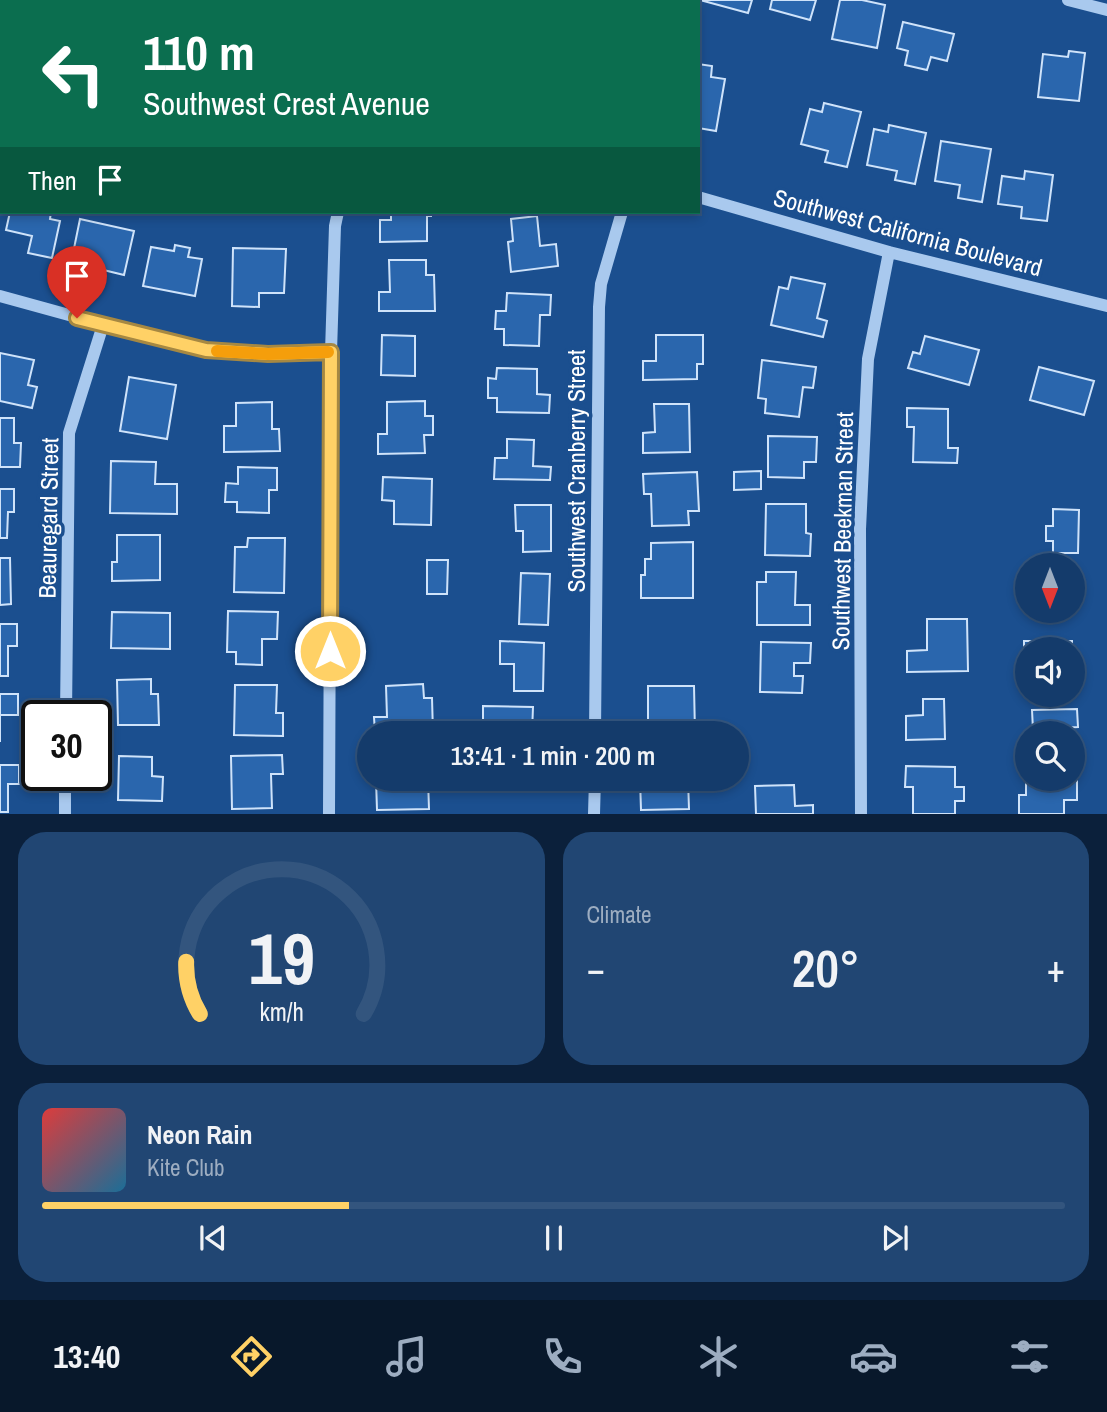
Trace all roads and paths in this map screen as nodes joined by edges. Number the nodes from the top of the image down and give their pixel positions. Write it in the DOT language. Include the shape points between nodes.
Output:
graph roads {
  1 [pos="1068,0"];
  2 [pos="1107,10"];
  3 [pos="700,198"];
  4 [pos="338,214"];
  5 [pos="621,214"];
  6 [pos="889,252"];
  7 [pos="0,296"];
  8 [pos="1107,306"];
  9 [pos="103,325"];
  10 [pos="331,352"];
  11 [pos="66,700"];
  12 [pos="595,721"];
  13 [pos="65,791"];
  14 [pos="595,791"];
  15 [pos="65,814"];
  16 [pos="329,814"];
  17 [pos="594,814"];
  18 [pos="861,814"];
  1 -- 2 [label="street"];
  3 -- 6 [label="street, Southwest California Boulevard"];
  4 -- 10 [label="street"];
  5 -- 12 [label="street, Southwest Cranberry Street" via="599,307"];
  6 -- 8 [label="street, Southwest California Boulevard"];
  6 -- 18 [label="street, Southwest Beekman Street" via="869,359 863,464"];
  7 -- 9 [label="street"];
  9 -- 10 [label="street" via="206,350"];
  9 -- 11 [label="street, Beauregard Street" via="69,433"];
  10 -- 16 [label="street"];
  13 -- 15 [label="street"];
  14 -- 17 [label="street"];
}
